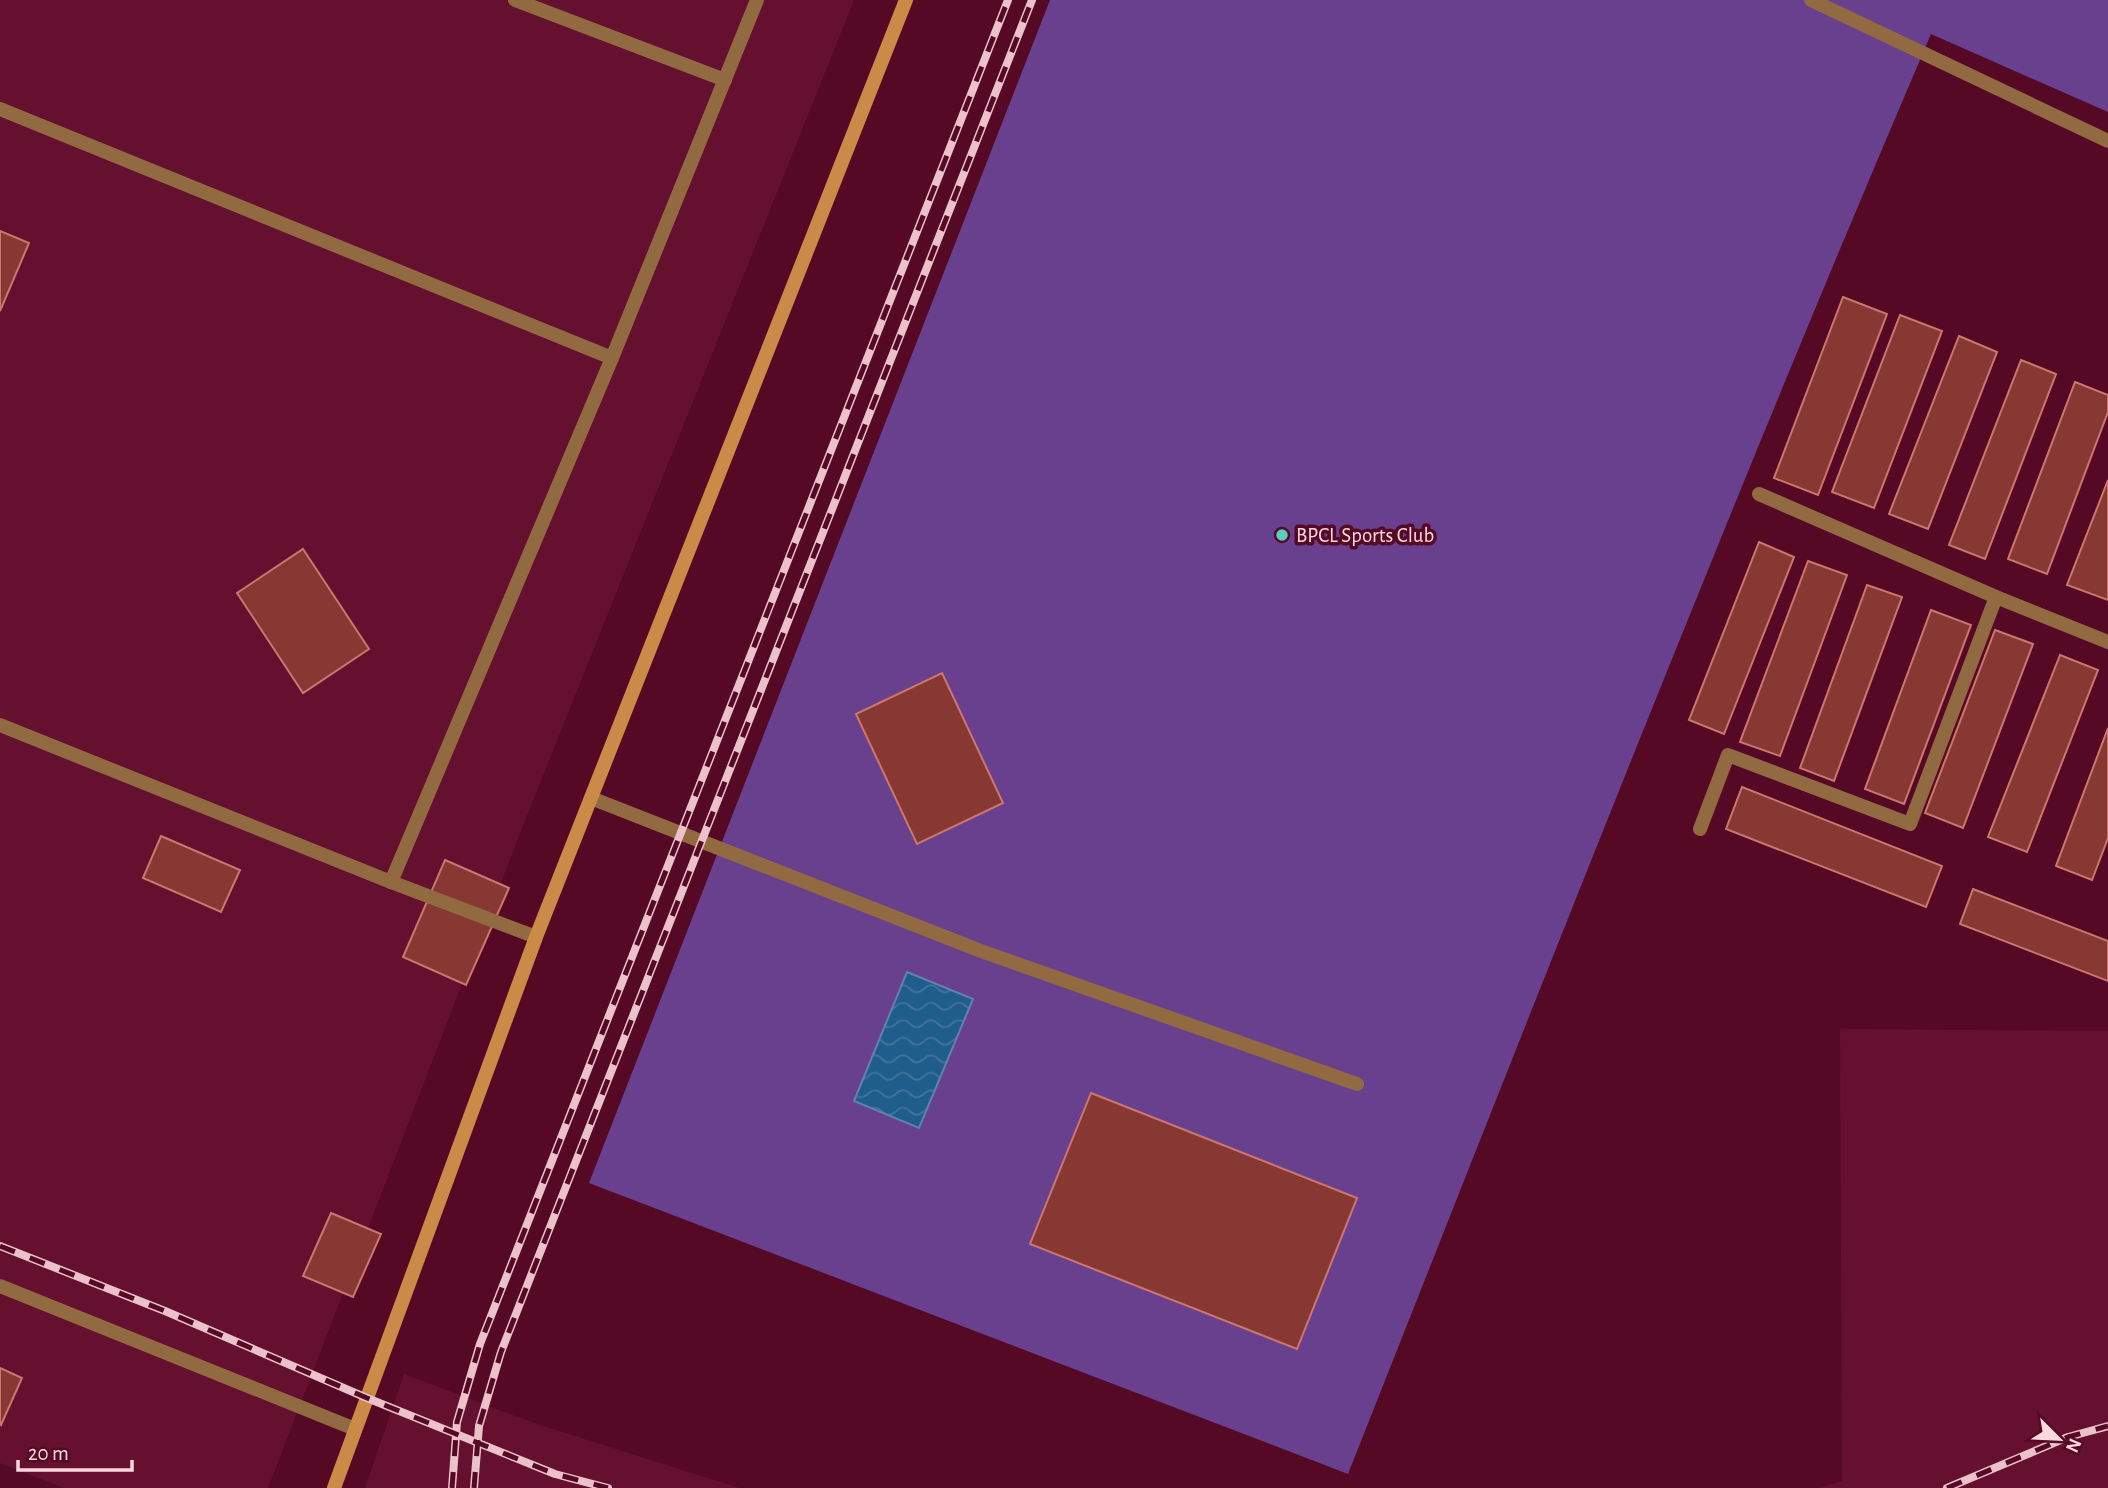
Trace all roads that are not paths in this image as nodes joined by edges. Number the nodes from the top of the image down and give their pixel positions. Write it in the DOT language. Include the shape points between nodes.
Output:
graph roads {
  1 [pos="515,0"];
  2 [pos="757,0"];
  3 [pos="906,0"];
  4 [pos="1811,0"];
  5 [pos="725,80"];
  6 [pos="0,109"];
  7 [pos="2108,141"];
  8 [pos="612,358"];
  9 [pos="1759,494"];
  10 [pos="1996,597"];
  11 [pos="2108,642"];
  12 [pos="0,724"];
  13 [pos="592,798"];
  14 [pos="1700,829"];
  15 [pos="391,882"];
  16 [pos="536,937"];
  17 [pos="1357,1084"];
  18 [pos="0,1286"];
  19 [pos="355,1429"];
  20 [pos="334,1488"];
  1 -- 5 [label="lane"];
  2 -- 5 [label="lane"];
  3 -- 13 [label="main road"];
  4 -- 7 [label="lane"];
  5 -- 8 [label="lane"];
  6 -- 8 [label="lane"];
  8 -- 15 [label="lane"];
  9 -- 10 [label="lane"];
  10 -- 11 [label="lane"];
  10 -- 14 [label="lane" via="1910,824 1728,755"];
  12 -- 15 [label="lane"];
  13 -- 16 [label="main road"];
  13 -- 17 [label="lane" via="981,951"];
  15 -- 16 [label="lane"];
  16 -- 19 [label="main road"];
  18 -- 19 [label="lane"];
  19 -- 20 [label="main road"];
}
